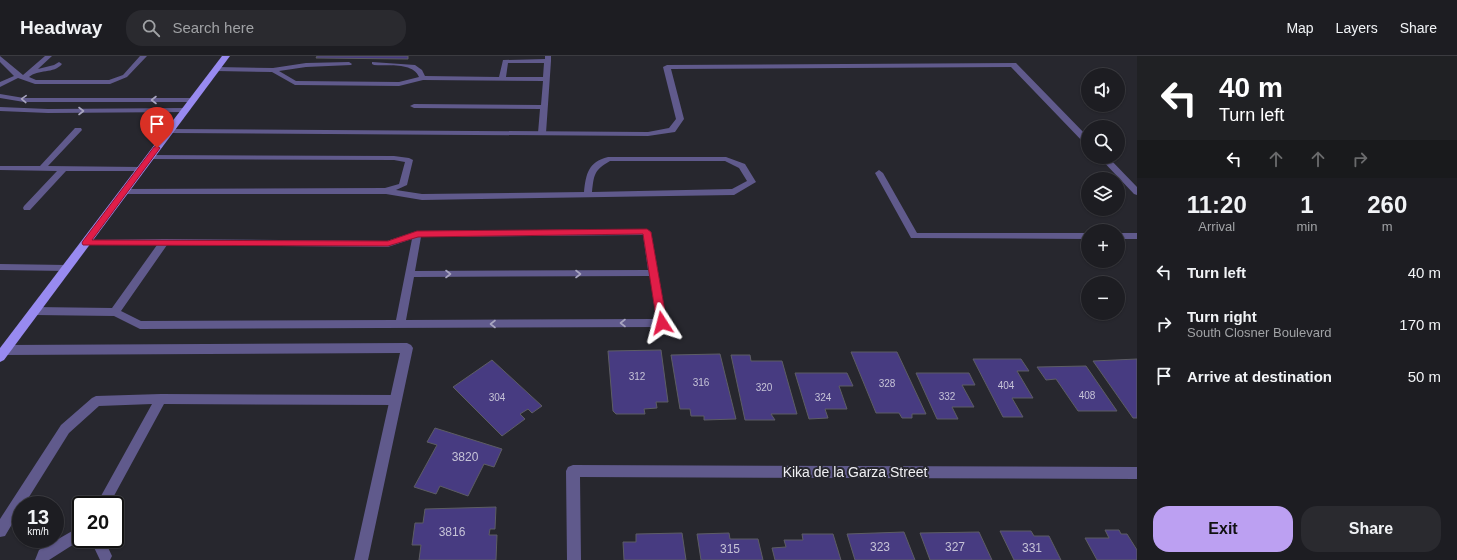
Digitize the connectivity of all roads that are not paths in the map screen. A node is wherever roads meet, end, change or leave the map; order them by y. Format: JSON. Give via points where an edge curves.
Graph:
{"nodes":[{"id":1,"x":49,"y":56,"type":"edge"},
{"id":2,"x":144,"y":56,"type":"edge"},
{"id":3,"x":226,"y":56,"type":"edge"},
{"id":4,"x":0,"y":58,"type":"edge"},
{"id":5,"x":548,"y":58,"type":"edge"},
{"id":6,"x":374,"y":63,"type":"dead end"},
{"id":7,"x":59,"y":64,"type":"dead end"},
{"id":8,"x":349,"y":64,"type":"dead end"},
{"id":9,"x":216,"y":69,"type":"junction"},
{"id":10,"x":273,"y":70,"type":"junction"},
{"id":11,"x":30,"y":73,"type":"junction"},
{"id":12,"x":21,"y":77,"type":"junction"},
{"id":13,"x":424,"y":78,"type":"junction"},
{"id":14,"x":502,"y":78,"type":"junction"},
{"id":15,"x":546,"y":79,"type":"junction"},
{"id":16,"x":0,"y":85,"type":"edge"},
{"id":17,"x":0,"y":96,"type":"edge"},
{"id":18,"x":193,"y":100,"type":"junction"},
{"id":19,"x":414,"y":106,"type":"dead end"},
{"id":20,"x":544,"y":107,"type":"junction"},
{"id":21,"x":0,"y":109,"type":"edge"},
{"id":22,"x":185,"y":110,"type":"junction"},
{"id":23,"x":78,"y":130,"type":"dead end"},
{"id":24,"x":170,"y":131,"type":"junction"},
{"id":25,"x":542,"y":134,"type":"junction"},
{"id":26,"x":1081,"y":135,"type":"edge"},
{"id":27,"x":150,"y":157,"type":"junction"},
{"id":28,"x":1110,"y":164,"type":"edge"},
{"id":29,"x":0,"y":168,"type":"edge"},
{"id":30,"x":41,"y":168,"type":"junction"},
{"id":31,"x":63,"y":169,"type":"junction"},
{"id":32,"x":141,"y":169,"type":"junction"},
{"id":33,"x":879,"y":173,"type":"dead end"},
{"id":34,"x":386,"y":191,"type":"junction"},
{"id":35,"x":124,"y":192,"type":"junction"},
{"id":36,"x":1137,"y":192,"type":"edge"},
{"id":37,"x":588,"y":195,"type":"junction"},
{"id":38,"x":28,"y":208,"type":"dead end"},
{"id":39,"x":417,"y":234,"type":"junction"},
{"id":40,"x":1081,"y":236,"type":"edge"},
{"id":41,"x":1125,"y":236,"type":"edge"},
{"id":42,"x":1137,"y":236,"type":"edge"},
{"id":43,"x":164,"y":242,"type":"junction"},
{"id":44,"x":86,"y":243,"type":"junction"},
{"id":45,"x":0,"y":267,"type":"edge"},
{"id":46,"x":67,"y":268,"type":"junction"},
{"id":47,"x":654,"y":273,"type":"junction"},
{"id":48,"x":409,"y":274,"type":"junction"},
{"id":49,"x":34,"y":311,"type":"junction"},
{"id":50,"x":115,"y":312,"type":"junction"},
{"id":51,"x":400,"y":324,"type":"junction"},
{"id":52,"x":3,"y":353,"type":"edge"},
{"id":53,"x":161,"y":399,"type":"junction"},
{"id":54,"x":396,"y":400,"type":"junction"},
{"id":55,"x":1137,"y":473,"type":"edge"},
{"id":56,"x":107,"y":496,"type":"edge"},
{"id":57,"x":0,"y":531,"type":"edge"},
{"id":58,"x":72,"y":538,"type":"edge"},
{"id":59,"x":102,"y":548,"type":"edge"},
{"id":60,"x":105,"y":556,"type":"dead end"},
{"id":61,"x":42,"y":560,"type":"edge"},
{"id":62,"x":361,"y":560,"type":"edge"},
{"id":63,"x":574,"y":560,"type":"edge"}],
"edges":[{"from":1,"to":11,"type":"lane"},
{"from":2,"to":12,"type":"lane","via":[[125,76],[110,82],[35,82]]},
{"from":3,"to":9,"type":"main road"},
{"from":4,"to":12,"type":"lane"},
{"from":5,"to":14,"type":"lane","via":[[505,61]]},
{"from":5,"to":15,"type":"lane"},
{"from":6,"to":13,"type":"lane","via":[[413,66]]},
{"from":7,"to":11,"type":"lane"},
{"from":8,"to":10,"type":"lane","via":[[306,65]]},
{"from":9,"to":10,"type":"lane"},
{"from":9,"to":18,"type":"main road"},
{"from":10,"to":13,"type":"lane","via":[[294,83],[399,84]]},
{"from":11,"to":12,"type":"lane"},
{"from":12,"to":16,"type":"lane"},
{"from":13,"to":14,"type":"lane"},
{"from":14,"to":15,"type":"lane"},
{"from":15,"to":20,"type":"lane"},
{"from":18,"to":17,"type":"lane","one_way":true,"via":[[24,100]]},
{"from":18,"to":22,"type":"main road"},
{"from":19,"to":20,"type":"lane"},
{"from":20,"to":25,"type":"lane"},
{"from":21,"to":22,"type":"lane","one_way":true},
{"from":22,"to":24,"type":"main road"},
{"from":23,"to":30,"type":"lane"},
{"from":24,"to":25,"type":"street"},
{"from":24,"to":27,"type":"main road"},
{"from":25,"to":26,"type":"street","via":[[648,134],[672,130],[680,119],[667,66],[1013,65]]},
{"from":27,"to":32,"type":"main road"},
{"from":27,"to":34,"type":"lane","via":[[410,160],[403,185]]},
{"from":28,"to":36,"type":"street"},
{"from":29,"to":30,"type":"lane"},
{"from":30,"to":31,"type":"lane"},
{"from":31,"to":32,"type":"lane"},
{"from":31,"to":38,"type":"lane"},
{"from":32,"to":35,"type":"main road"},
{"from":33,"to":40,"type":"street","via":[[914,236]]},
{"from":34,"to":35,"type":"lane"},
{"from":34,"to":37,"type":"lane","via":[[422,197]]},
{"from":35,"to":44,"type":"main road"},
{"from":37,"to":37,"type":"lane","via":[[734,192],[752,182],[742,166],[726,159],[608,159],[594,166],[590,175]]},
{"from":39,"to":43,"type":"lane","via":[[388,244]]},
{"from":39,"to":47,"type":"lane","via":[[647,232]]},
{"from":39,"to":48,"type":"lane"},
{"from":41,"to":42,"type":"street"},
{"from":43,"to":44,"type":"lane"},
{"from":43,"to":50,"type":"lane"},
{"from":44,"to":46,"type":"main road"},
{"from":45,"to":46,"type":"lane"},
{"from":46,"to":49,"type":"main road"},
{"from":48,"to":47,"type":"lane","one_way":true},
{"from":47,"to":51,"type":"lane","one_way":true,"via":[[662,323]]},
{"from":48,"to":51,"type":"lane"},
{"from":49,"to":50,"type":"lane"},
{"from":49,"to":52,"type":"main road"},
{"from":50,"to":51,"type":"lane","via":[[140,325]]},
{"from":52,"to":54,"type":"street","via":[[407,348]]},
{"from":53,"to":54,"type":"lane"},
{"from":53,"to":56,"type":"lane"},
{"from":53,"to":57,"type":"lane","via":[[96,401],[65,429]]},
{"from":54,"to":62,"type":"street"},
{"from":55,"to":63,"type":"street","name":"Kika de la Garza Street","via":[[573,471]]},
{"from":58,"to":61,"type":"lane","via":[[44,555]]},
{"from":59,"to":60,"type":"lane"}]}
